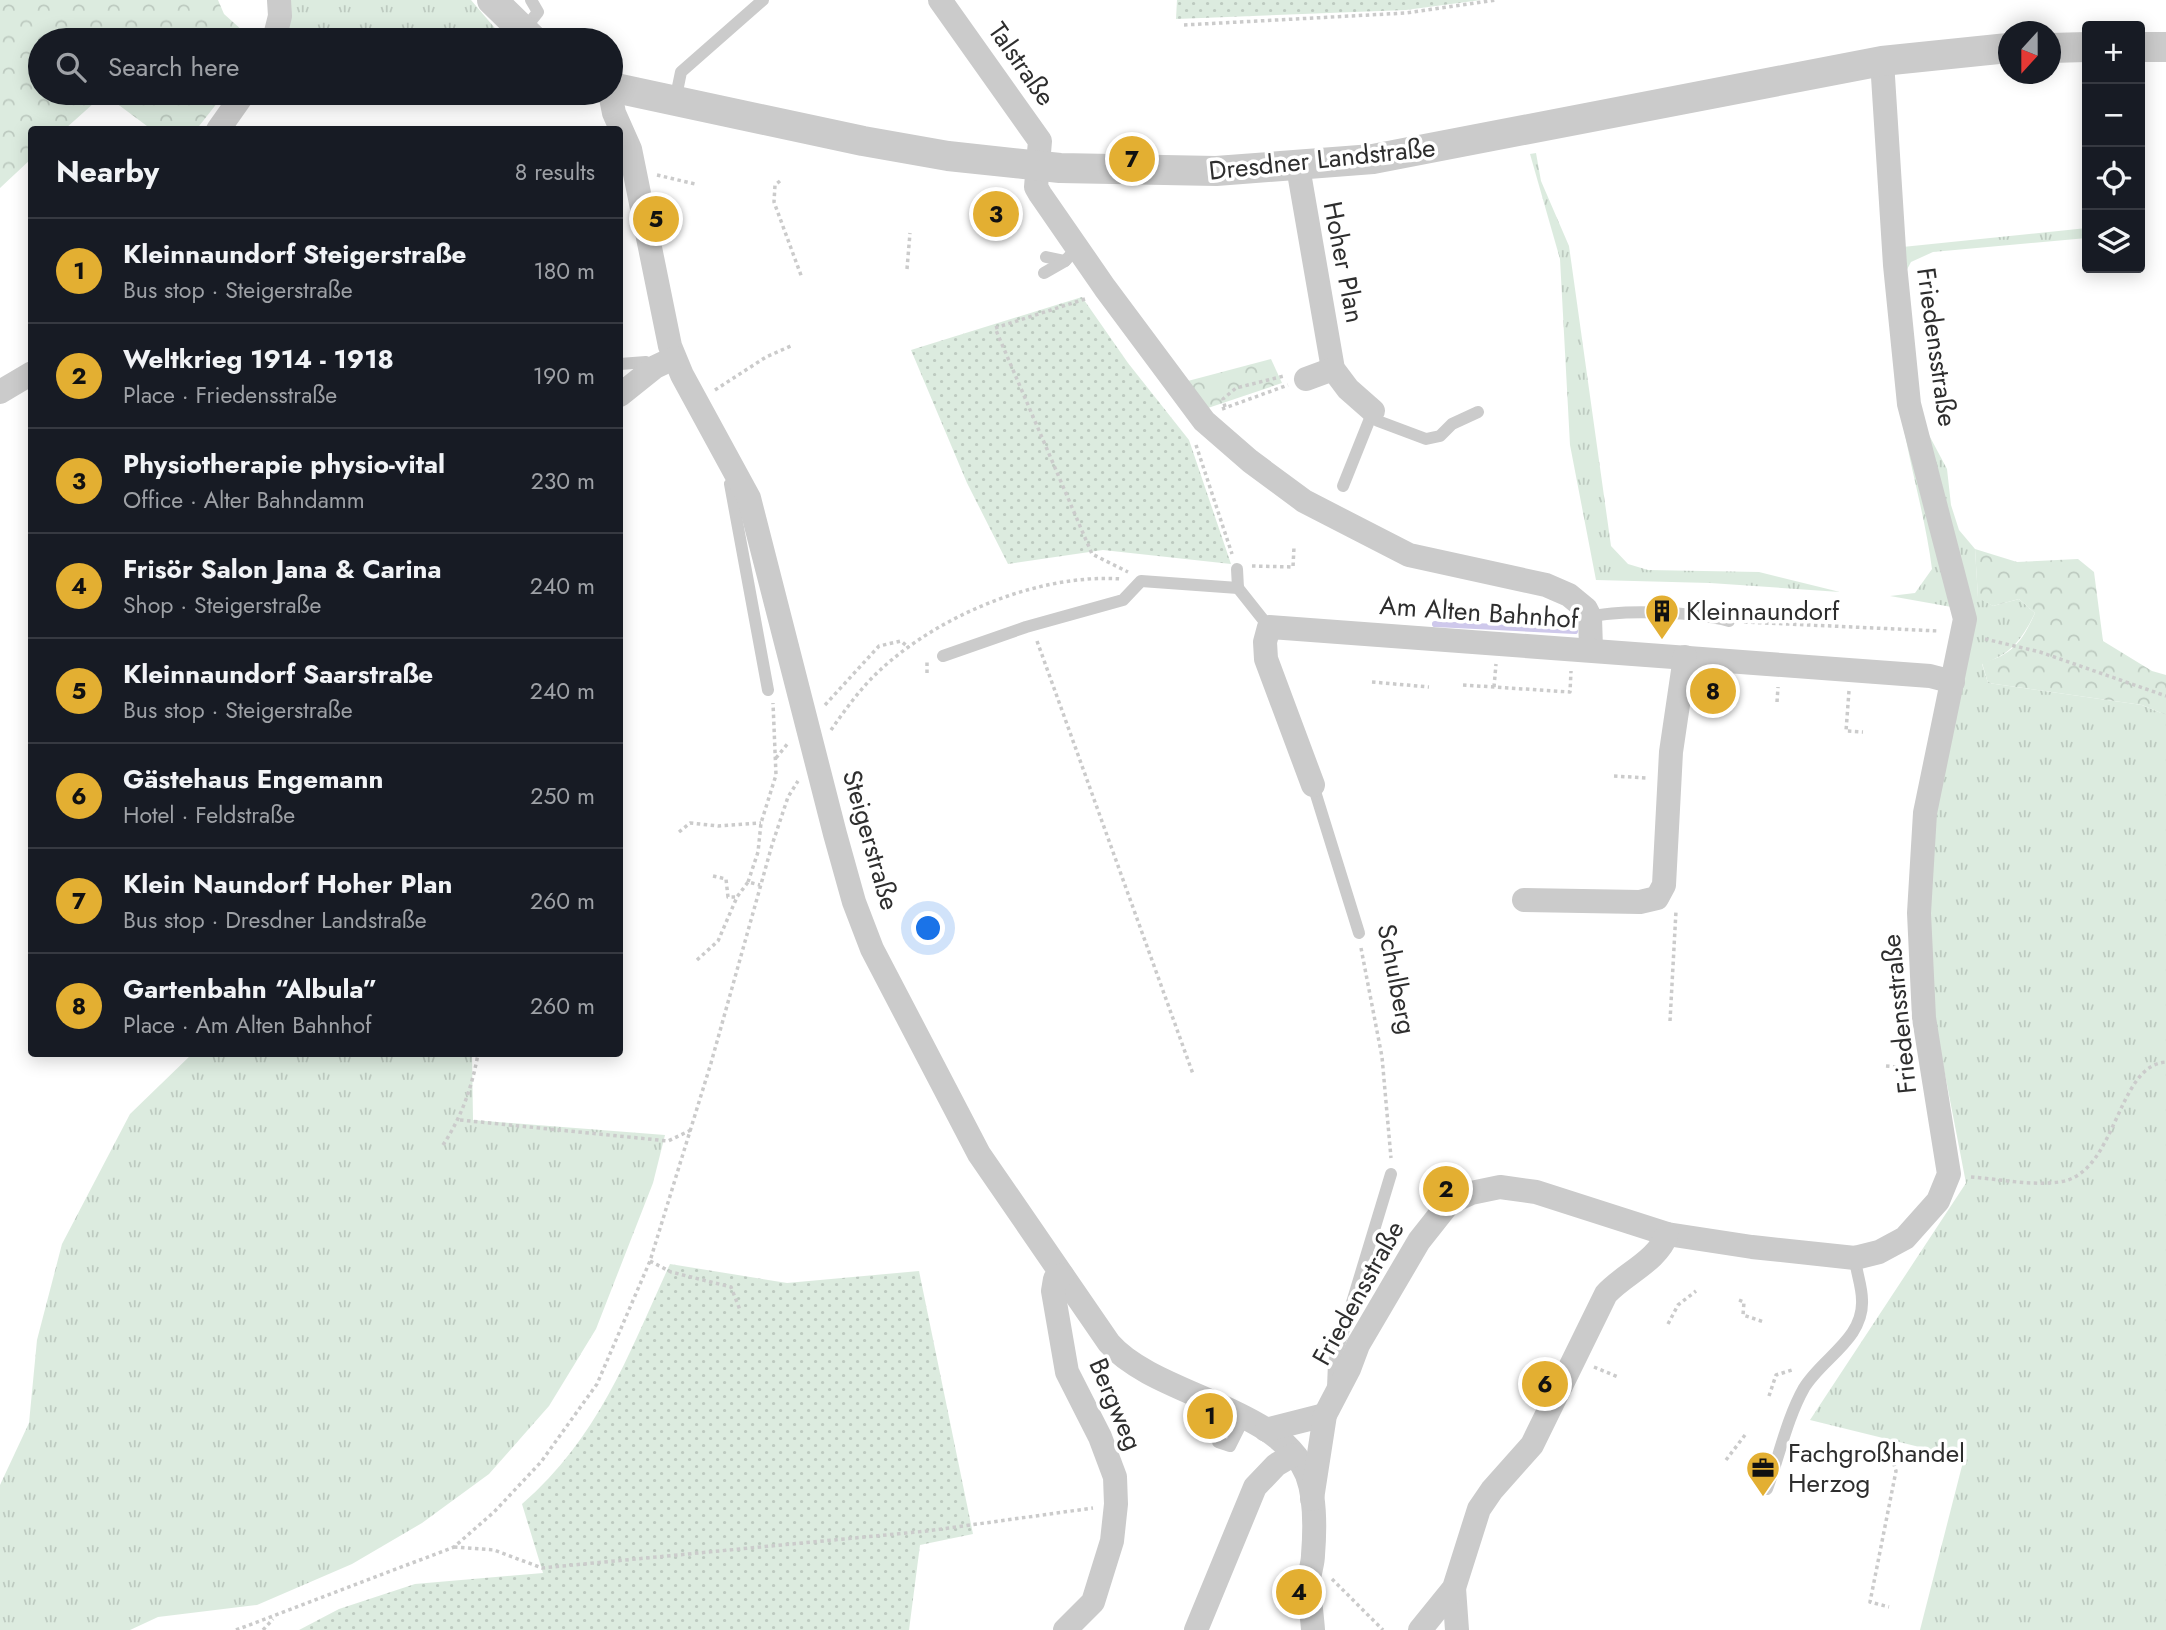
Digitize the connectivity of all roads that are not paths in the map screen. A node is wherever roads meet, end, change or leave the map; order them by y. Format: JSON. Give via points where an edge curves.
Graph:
{"nodes":[{"id":1,"x":279,"y":0,"type":"edge"},
{"id":2,"x":492,"y":0,"type":"edge"},
{"id":3,"x":531,"y":0,"type":"edge"},
{"id":4,"x":763,"y":0,"type":"edge"},
{"id":5,"x":940,"y":0,"type":"edge"},
{"id":6,"x":277,"y":28,"type":"edge"},
{"id":7,"x":519,"y":28,"type":"edge"},
{"id":8,"x":531,"y":28,"type":"edge"},
{"id":9,"x":2082,"y":47,"type":"edge"},
{"id":10,"x":2145,"y":47,"type":"edge"},
{"id":11,"x":2166,"y":47,"type":"edge"},
{"id":12,"x":2061,"y":48,"type":"edge"},
{"id":13,"x":1998,"y":49,"type":"edge"},
{"id":14,"x":1882,"y":61,"type":"junction"},
{"id":15,"x":623,"y":90,"type":"edge"},
{"id":16,"x":676,"y":102,"type":"junction"},
{"id":17,"x":236,"y":105,"type":"edge"},
{"id":18,"x":612,"y":105,"type":"edge"},
{"id":19,"x":221,"y":126,"type":"edge"},
{"id":20,"x":620,"y":126,"type":"edge"},
{"id":21,"x":623,"y":133,"type":"edge"},
{"id":22,"x":1298,"y":167,"type":"junction"},
{"id":23,"x":1037,"y":177,"type":"junction"},
{"id":24,"x":1071,"y":255,"type":"junction"},
{"id":25,"x":1046,"y":257,"type":"dead end"},
{"id":26,"x":1044,"y":273,"type":"dead end"},
{"id":27,"x":664,"y":363,"type":"junction"},
{"id":28,"x":623,"y":364,"type":"edge"},
{"id":29,"x":1334,"y":369,"type":"junction"},
{"id":30,"x":28,"y":375,"type":"edge"},
{"id":31,"x":1296,"y":382,"type":"road end"},
{"id":32,"x":0,"y":392,"type":"edge"},
{"id":33,"x":623,"y":393,"type":"edge"},
{"id":34,"x":1373,"y":411,"type":"junction"},
{"id":35,"x":1478,"y":412,"type":"dead end"},
{"id":36,"x":740,"y":477,"type":"junction"},
{"id":37,"x":1343,"y":486,"type":"dead end"},
{"id":38,"x":1239,"y":567,"type":"road end"},
{"id":39,"x":1238,"y":588,"type":"junction"},
{"id":40,"x":1590,"y":617,"type":"junction"},
{"id":41,"x":1729,"y":621,"type":"road end"},
{"id":42,"x":1269,"y":627,"type":"junction"},
{"id":43,"x":1582,"y":648,"type":"junction"},
{"id":44,"x":943,"y":656,"type":"dead end"},
{"id":45,"x":1685,"y":657,"type":"junction"},
{"id":46,"x":1953,"y":682,"type":"junction"},
{"id":47,"x":768,"y":690,"type":"road end"},
{"id":48,"x":1313,"y":785,"type":"joint"},
{"id":49,"x":1524,"y":900,"type":"dead end"},
{"id":50,"x":1359,"y":933,"type":"road end"},
{"id":51,"x":1391,"y":1174,"type":"road end"},
{"id":52,"x":1667,"y":1234,"type":"junction"},
{"id":53,"x":1855,"y":1258,"type":"junction"},
{"id":54,"x":1062,"y":1275,"type":"junction"},
{"id":55,"x":1329,"y":1407,"type":"junction"},
{"id":56,"x":1255,"y":1424,"type":"junction"},
{"id":57,"x":1218,"y":1442,"type":"dead end"},
{"id":58,"x":1293,"y":1455,"type":"junction"},
{"id":59,"x":1767,"y":1489,"type":"dead end"},
{"id":60,"x":1312,"y":1499,"type":"junction"},
{"id":61,"x":1454,"y":1588,"type":"junction"},
{"id":62,"x":1065,"y":1630,"type":"edge"},
{"id":63,"x":1196,"y":1630,"type":"edge"},
{"id":64,"x":1313,"y":1630,"type":"edge"},
{"id":65,"x":1420,"y":1630,"type":"edge"},
{"id":66,"x":1457,"y":1630,"type":"edge"}],
"edges":[{"from":1,"to":6,"type":"street"},
{"from":2,"to":7,"type":"street"},
{"from":3,"to":8,"type":"lane","via":[[538,12]]},
{"from":4,"to":16,"type":"lane","via":[[681,72]]},
{"from":5,"to":23,"type":"street","name":"Talstraße","via":[[1040,141]]},
{"from":9,"to":12,"type":"street"},
{"from":10,"to":11,"type":"street"},
{"from":13,"to":14,"type":"street","name":"Dresdner Landstraße"},
{"from":14,"to":22,"type":"street","name":"Dresdner Landstraße","via":[[1447,147]]},
{"from":14,"to":46,"type":"street","name":"Friedensstraße","via":[[1909,404],[1965,620]]},
{"from":15,"to":16,"type":"street","name":"Dresdner Landstraße"},
{"from":16,"to":23,"type":"street","name":"Dresdner Landstraße"},
{"from":17,"to":19,"type":"street"},
{"from":18,"to":20,"type":"street","name":"Steigerstraße"},
{"from":21,"to":27,"type":"street","name":"Steigerstraße","via":[[630,149],[663,325]]},
{"from":22,"to":23,"type":"street","name":"Dresdner Landstraße"},
{"from":22,"to":29,"type":"street","name":"Hoher Plan"},
{"from":23,"to":24,"type":"street"},
{"from":24,"to":25,"type":"lane"},
{"from":24,"to":26,"type":"lane"},
{"from":24,"to":40,"type":"street","via":[[1204,421],[1304,501],[1409,555],[1546,585],[1569,595]]},
{"from":27,"to":28,"type":"lane"},
{"from":27,"to":33,"type":"street"},
{"from":27,"to":36,"type":"street","name":"Steigerstraße"},
{"from":29,"to":31,"type":"street"},
{"from":29,"to":34,"type":"street","name":"Hoher Plan"},
{"from":30,"to":32,"type":"street"},
{"from":34,"to":35,"type":"lane","via":[[1378,421],[1426,439],[1440,436],[1452,424]]},
{"from":34,"to":37,"type":"lane"},
{"from":36,"to":47,"type":"lane","via":[[730,484]]},
{"from":36,"to":54,"type":"street","name":"Steigerstraße","via":[[773,584],[854,902],[872,949],[979,1154]]},
{"from":38,"to":39,"type":"lane"},
{"from":39,"to":42,"type":"lane"},
{"from":39,"to":44,"type":"lane","via":[[1141,581],[1122,600]]},
{"from":40,"to":41,"type":"lane","via":[[1656,614]]},
{"from":40,"to":43,"type":"street"},
{"from":42,"to":43,"type":"street","name":"Am Alten Bahnhof"},
{"from":42,"to":48,"type":"street","name":"Schulberg","via":[[1266,659]]},
{"from":43,"to":45,"type":"street","name":"Am Alten Bahnhof"},
{"from":45,"to":46,"type":"street","name":"Am Alten Bahnhof","via":[[1930,676]]},
{"from":45,"to":49,"type":"street","via":[[1668,779],[1664,885],[1657,898],[1640,902]]},
{"from":46,"to":53,"type":"street","name":"Friedensstraße","via":[[1925,813],[1919,912],[1924,1018],[1950,1174],[1938,1200],[1905,1238]]},
{"from":48,"to":50,"type":"lane","name":"Schulberg"},
{"from":51,"to":55,"type":"lane","via":[[1334,1362]]},
{"from":52,"to":53,"type":"street","name":"Friedensstraße"},
{"from":52,"to":55,"type":"street","name":"Friedensstraße","via":[[1536,1192],[1500,1187],[1449,1203],[1419,1241],[1358,1345]]},
{"from":52,"to":61,"type":"street","via":[[1654,1255],[1606,1294],[1532,1445],[1479,1509]]},
{"from":53,"to":59,"type":"lane","via":[[1861,1313],[1854,1332],[1804,1388]]},
{"from":54,"to":56,"type":"street","name":"Steigerstraße","via":[[1126,1360]]},
{"from":54,"to":62,"type":"street","name":"Bergweg","via":[[1055,1279],[1053,1291],[1067,1371],[1100,1437],[1111,1467],[1116,1504],[1112,1541],[1093,1602]]},
{"from":55,"to":56,"type":"street"},
{"from":55,"to":60,"type":"street","name":"Friedensstraße"},
{"from":56,"to":57,"type":"lane","via":[[1230,1446]]},
{"from":56,"to":58,"type":"street","name":"Steigerstraße"},
{"from":58,"to":60,"type":"street","name":"Steigerstraße","via":[[1306,1474]]},
{"from":58,"to":63,"type":"street","via":[[1255,1487]]},
{"from":60,"to":64,"type":"street","name":"Steigerstraße","via":[[1308,1579]]},
{"from":61,"to":65,"type":"street"},
{"from":61,"to":66,"type":"street"}]}
